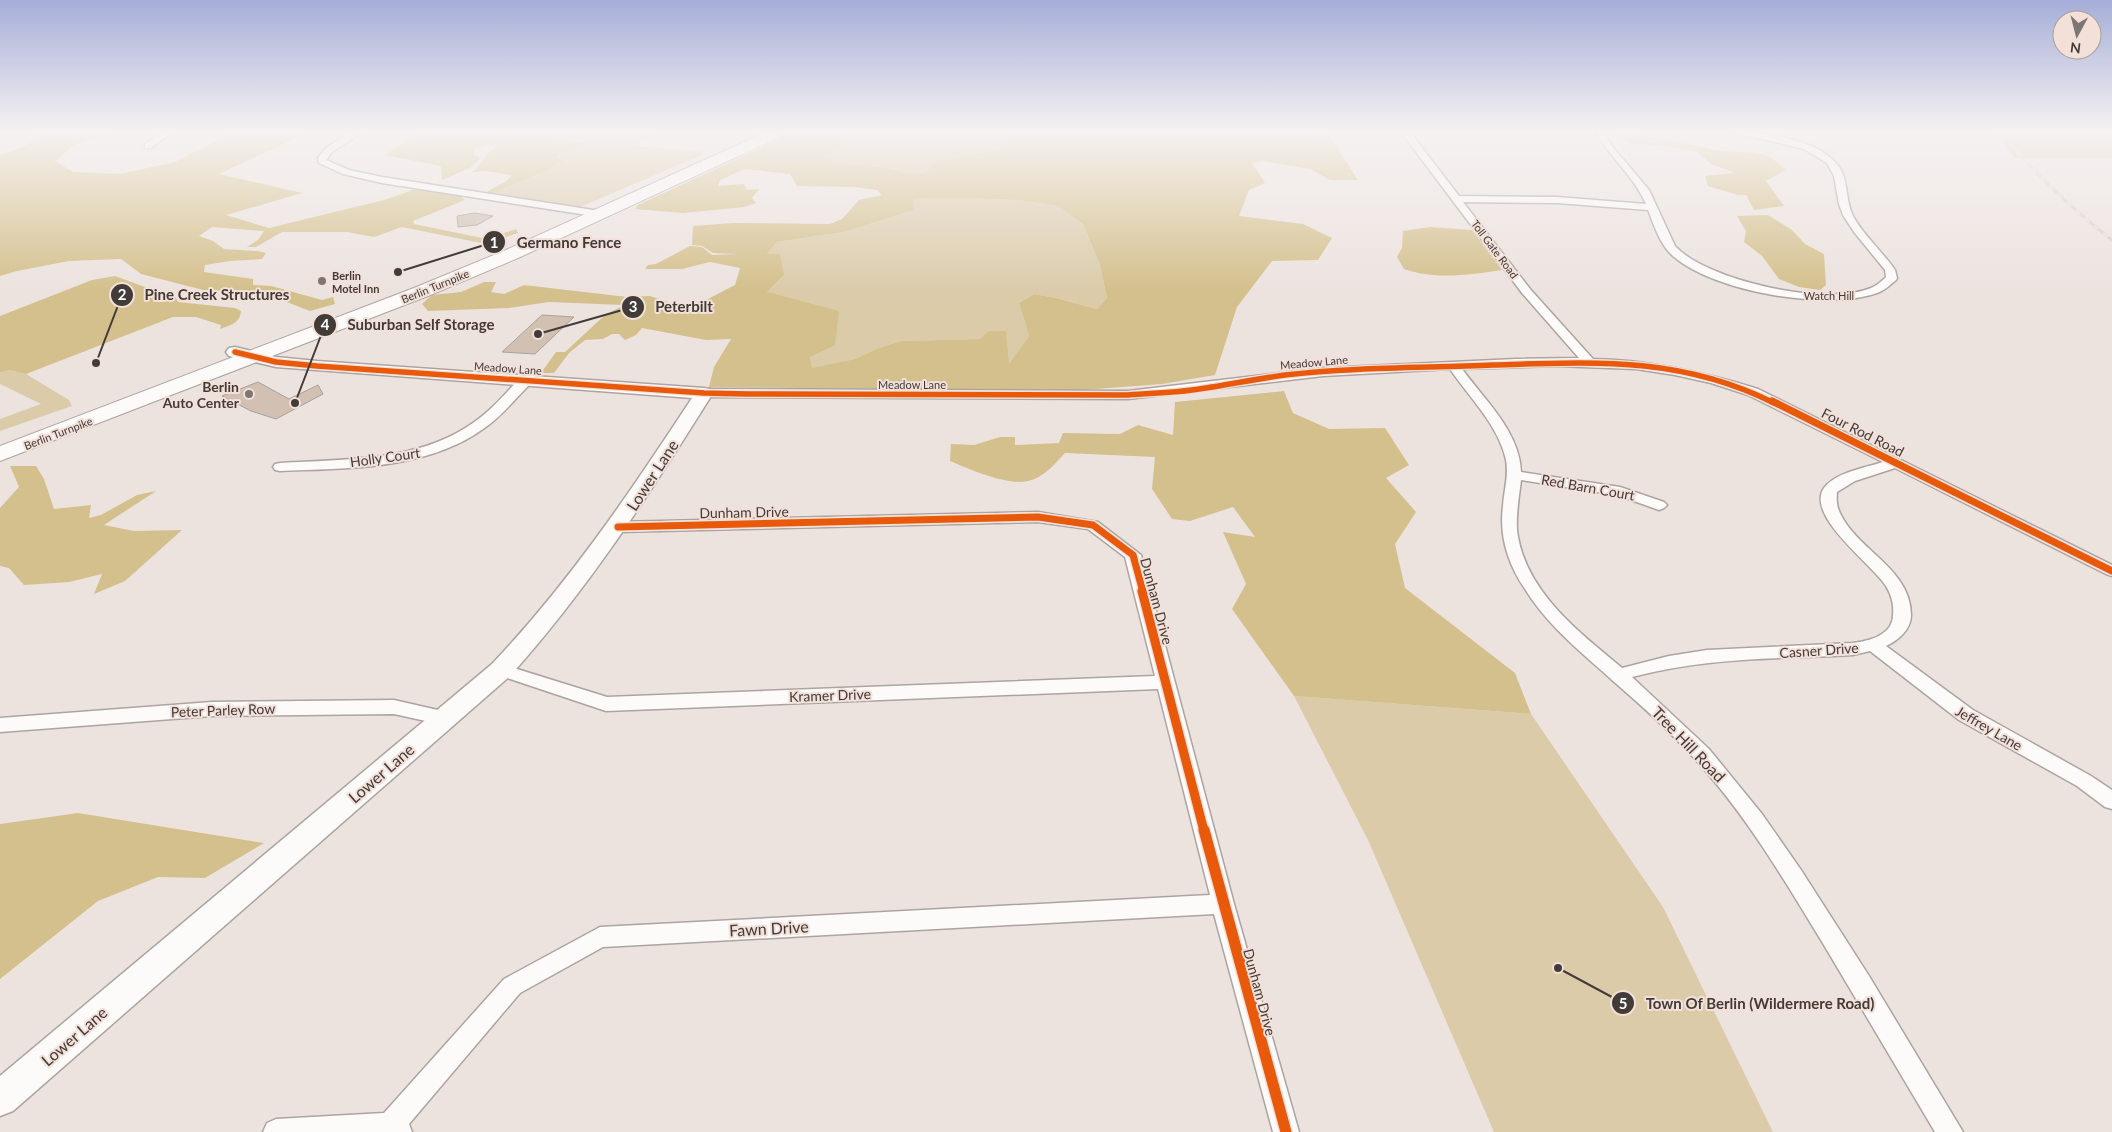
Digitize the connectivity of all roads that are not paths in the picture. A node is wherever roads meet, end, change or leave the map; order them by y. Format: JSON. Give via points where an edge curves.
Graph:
{"nodes":[{"id":1,"x":414,"y":185,"type":"edge"},
{"id":2,"x":649,"y":185,"type":"edge"},
{"id":3,"x":656,"y":185,"type":"edge"},
{"id":4,"x":1446,"y":185,"type":"edge"},
{"id":5,"x":1641,"y":185,"type":"edge"},
{"id":6,"x":1841,"y":185,"type":"edge"},
{"id":7,"x":1458,"y":201,"type":"junction"},
{"id":8,"x":1654,"y":210,"type":"junction"},
{"id":9,"x":592,"y":212,"type":"junction"},
{"id":10,"x":245,"y":355,"type":"junction"},
{"id":11,"x":1589,"y":362,"type":"junction"},
{"id":12,"x":1453,"y":365,"type":"junction"},
{"id":13,"x":525,"y":381,"type":"junction"},
{"id":14,"x":704,"y":393,"type":"junction"},
{"id":15,"x":0,"y":437,"type":"edge"},
{"id":16,"x":0,"y":454,"type":"edge"},
{"id":17,"x":1896,"y":463,"type":"junction"},
{"id":18,"x":280,"y":467,"type":"dead end"},
{"id":19,"x":1515,"y":475,"type":"junction"},
{"id":20,"x":1659,"y":505,"type":"dead end"},
{"id":21,"x":618,"y":527,"type":"junction"},
{"id":22,"x":2112,"y":571,"type":"edge"},
{"id":23,"x":1872,"y":645,"type":"junction"},
{"id":24,"x":501,"y":670,"type":"junction"},
{"id":25,"x":1619,"y":675,"type":"junction"},
{"id":26,"x":1165,"y":682,"type":"junction"},
{"id":27,"x":444,"y":718,"type":"junction"},
{"id":28,"x":0,"y":725,"type":"edge"},
{"id":29,"x":2112,"y":801,"type":"edge"},
{"id":30,"x":1223,"y":904,"type":"junction"},
{"id":31,"x":0,"y":1100,"type":"edge"},
{"id":32,"x":394,"y":1129,"type":"edge"},
{"id":33,"x":276,"y":1132,"type":"edge"},
{"id":34,"x":1286,"y":1132,"type":"edge"},
{"id":35,"x":1950,"y":1132,"type":"edge"}],
"edges":[{"from":1,"to":9,"type":"street"},
{"from":2,"to":9,"type":"highway","name":"Berlin Turnpike"},
{"from":3,"to":9,"type":"highway","name":"Berlin Turnpike"},
{"from":4,"to":7,"type":"street","name":"Toll Gate Road"},
{"from":5,"to":8,"type":"street","name":"Watch Hill"},
{"from":6,"to":8,"type":"street","name":"Watch Hill","via":[[1847,215],[1890,270],[1892,278],[1879,290],[1866,294],[1839,297],[1785,293],[1706,272],[1676,253]]},
{"from":7,"to":8,"type":"street","via":[[1589,204]]},
{"from":7,"to":11,"type":"street","name":"Toll Gate Road","via":[[1526,290]]},
{"from":9,"to":10,"type":"highway","name":"Berlin Turnpike","via":[[454,278]]},
{"from":10,"to":13,"type":"street","name":"Meadow Lane","via":[[317,366]]},
{"from":10,"to":15,"type":"highway","name":"Berlin Turnpike"},
{"from":10,"to":16,"type":"highway","name":"Berlin Turnpike"},
{"from":11,"to":12,"type":"street","name":"Meadow Lane"},
{"from":11,"to":17,"type":"street","name":"Four Rod Road","via":[[1653,366],[1732,384],[1775,401]]},
{"from":12,"to":14,"type":"street","name":"Meadow Lane","via":[[1286,375],[1191,390],[1128,395]]},
{"from":12,"to":19,"type":"street","name":"Tree Hill Road","via":[[1505,441],[1512,455]]},
{"from":13,"to":14,"type":"street","name":"Meadow Lane"},
{"from":13,"to":18,"type":"street","name":"Holly Court","via":[[477,427],[454,441],[418,454],[360,462]]},
{"from":14,"to":21,"type":"street","name":"Lower Lane"},
{"from":17,"to":22,"type":"street","name":"Four Rod Road"},
{"from":17,"to":23,"type":"street","name":"Casner Drive","via":[[1841,482],[1831,490],[1828,499],[1838,524],[1891,579],[1902,596],[1905,612],[1900,626],[1889,638]]},
{"from":19,"to":20,"type":"street","name":"Red Barn Court","via":[[1620,491]]},
{"from":19,"to":25,"type":"street","name":"Tree Hill Road","via":[[1509,510],[1510,538],[1525,577],[1560,624]]},
{"from":21,"to":24,"type":"street","name":"Lower Lane","via":[[533,637]]},
{"from":21,"to":26,"type":"street","name":"Dunham Drive","via":[[1038,517],[1093,525],[1133,555]]},
{"from":23,"to":25,"type":"street","name":"Casner Drive","via":[[1828,651],[1710,656]]},
{"from":23,"to":29,"type":"street","name":"Jeffrey Lane","via":[[1966,715],[2084,781]]},
{"from":24,"to":26,"type":"street","name":"Kramer Drive","via":[[606,704]]},
{"from":24,"to":27,"type":"street","name":"Lower Lane"},
{"from":25,"to":35,"type":"street","name":"Tree Hill Road","via":[[1726,782],[1774,844]]},
{"from":26,"to":30,"type":"street","name":"Dunham Drive"},
{"from":27,"to":28,"type":"street","name":"Peter Parley Row","via":[[394,707],[212,709]]},
{"from":27,"to":31,"type":"street","name":"Lower Lane"},
{"from":30,"to":32,"type":"street","name":"Fawn Drive","via":[[600,937],[512,986]]},
{"from":30,"to":34,"type":"street","name":"Dunham Drive"},
{"from":32,"to":33,"type":"street"}]}
